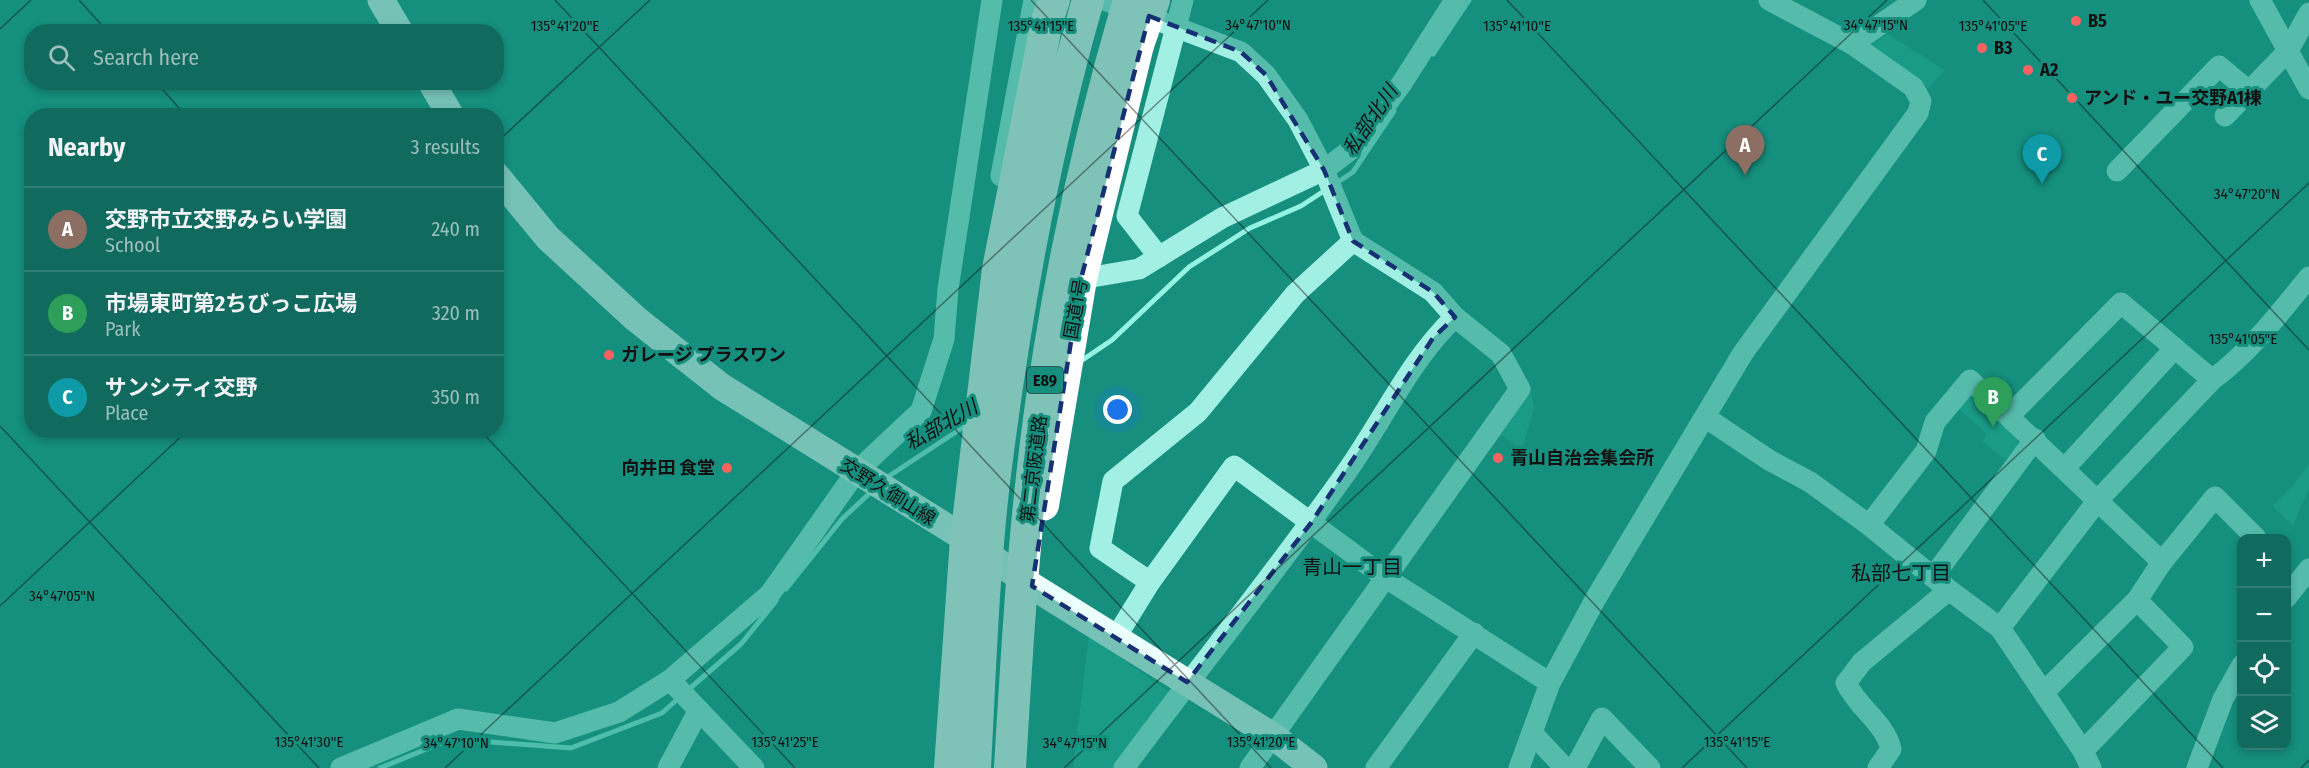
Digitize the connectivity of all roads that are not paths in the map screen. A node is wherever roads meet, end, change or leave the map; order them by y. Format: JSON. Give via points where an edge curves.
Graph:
{"nodes":[{"id":1,"x":381,"y":0,"type":"edge"},
{"id":2,"x":993,"y":0,"type":"edge"},
{"id":3,"x":1088,"y":0,"type":"edge"},
{"id":4,"x":1104,"y":0,"type":"edge"},
{"id":5,"x":1130,"y":0,"type":"edge"},
{"id":6,"x":1154,"y":0,"type":"edge"},
{"id":7,"x":1183,"y":0,"type":"edge"},
{"id":8,"x":1455,"y":0,"type":"edge"},
{"id":9,"x":1768,"y":0,"type":"edge"},
{"id":10,"x":1916,"y":0,"type":"edge"},
{"id":11,"x":2260,"y":0,"type":"edge"},
{"id":12,"x":1045,"y":7,"type":"edge"},
{"id":13,"x":2309,"y":13,"type":"edge"},
{"id":14,"x":395,"y":24,"type":"edge"},
{"id":15,"x":1176,"y":25,"type":"junction"},
{"id":16,"x":1852,"y":44,"type":"junction"},
{"id":17,"x":2288,"y":51,"type":"junction"},
{"id":18,"x":2309,"y":89,"type":"edge"},
{"id":19,"x":436,"y":90,"type":"edge"},
{"id":20,"x":2250,"y":92,"type":"junction"},
{"id":21,"x":446,"y":108,"type":"edge"},
{"id":22,"x":2225,"y":116,"type":"dead end"},
{"id":23,"x":1324,"y":170,"type":"junction"},
{"id":24,"x":2117,"y":171,"type":"dead end"},
{"id":25,"x":504,"y":185,"type":"edge"},
{"id":26,"x":1353,"y":241,"type":"junction"},
{"id":27,"x":1160,"y":256,"type":"junction"},
{"id":28,"x":2309,"y":277,"type":"edge"},
{"id":29,"x":1081,"y":279,"type":"junction"},
{"id":30,"x":1455,"y":317,"type":"junction"},
{"id":31,"x":2175,"y":348,"type":"junction"},
{"id":32,"x":2209,"y":377,"type":"dead end"},
{"id":33,"x":2010,"y":415,"type":"junction"},
{"id":34,"x":1705,"y":417,"type":"junction"},
{"id":35,"x":2035,"y":440,"type":"junction"},
{"id":36,"x":2065,"y":468,"type":"junction"},
{"id":37,"x":856,"y":472,"type":"junction"},
{"id":38,"x":2098,"y":500,"type":"junction"},
{"id":39,"x":1311,"y":523,"type":"junction"},
{"id":40,"x":1869,"y":525,"type":"junction"},
{"id":41,"x":2252,"y":534,"type":"edge"},
{"id":42,"x":966,"y":539,"type":"junction"},
{"id":43,"x":2163,"y":562,"type":"junction"},
{"id":44,"x":2309,"y":569,"type":"edge"},
{"id":45,"x":1386,"y":578,"type":"junction"},
{"id":46,"x":1150,"y":582,"type":"junction"},
{"id":47,"x":1941,"y":584,"type":"junction"},
{"id":48,"x":1032,"y":586,"type":"junction"},
{"id":49,"x":2289,"y":588,"type":"edge"},
{"id":50,"x":2136,"y":600,"type":"junction"},
{"id":51,"x":2000,"y":628,"type":"junction"},
{"id":52,"x":1474,"y":633,"type":"junction"},
{"id":53,"x":1116,"y":637,"type":"junction"},
{"id":54,"x":2237,"y":673,"type":"edge"},
{"id":55,"x":670,"y":680,"type":"junction"},
{"id":56,"x":1188,"y":682,"type":"junction"},
{"id":57,"x":1550,"y":683,"type":"junction"},
{"id":58,"x":2044,"y":692,"type":"junction"},
{"id":59,"x":699,"y":710,"type":"junction"},
{"id":60,"x":1532,"y":733,"type":"junction"},
{"id":61,"x":1272,"y":736,"type":"junction"},
{"id":62,"x":2087,"y":760,"type":"edge"},
{"id":63,"x":341,"y":768,"type":"edge"},
{"id":64,"x":668,"y":768,"type":"edge"},
{"id":65,"x":754,"y":768,"type":"edge"},
{"id":66,"x":950,"y":768,"type":"edge"},
{"id":67,"x":975,"y":768,"type":"edge"},
{"id":68,"x":1010,"y":768,"type":"edge"},
{"id":69,"x":1020,"y":768,"type":"edge"},
{"id":70,"x":1124,"y":768,"type":"edge"},
{"id":71,"x":1250,"y":768,"type":"edge"},
{"id":72,"x":1314,"y":768,"type":"edge"},
{"id":73,"x":1376,"y":768,"type":"edge"},
{"id":74,"x":1519,"y":768,"type":"edge"},
{"id":75,"x":1564,"y":768,"type":"edge"},
{"id":76,"x":1575,"y":768,"type":"edge"},
{"id":77,"x":1650,"y":768,"type":"edge"},
{"id":78,"x":1878,"y":768,"type":"edge"},
{"id":79,"x":2197,"y":768,"type":"edge"}],
"edges":[{"from":1,"to":14,"type":"main road"},
{"from":2,"to":37,"type":"street","via":[[944,339],[921,411]]},
{"from":3,"to":67,"type":"highway","name":"第二京阪道路","number":"E89","bridge":true,"via":[[1036,225],[1013,349],[994,484]]},
{"from":4,"to":15,"type":"street"},
{"from":5,"to":68,"type":"highway","name":"第二京阪道路","number":"E89","bridge":true,"via":[[1071,233],[1048,354],[1031,485]]},
{"from":6,"to":29,"type":"highway","name":"国道1号","bridge":true,"via":[[1138,45]]},
{"from":7,"to":15,"type":"street"},
{"from":8,"to":23,"type":"street","via":[[1357,145]]},
{"from":9,"to":16,"type":"street"},
{"from":10,"to":16,"type":"street"},
{"from":11,"to":17,"type":"street"},
{"from":12,"to":42,"type":"highway","via":[[998,269]]},
{"from":13,"to":17,"type":"street"},
{"from":15,"to":23,"type":"street","via":[[1241,52],[1266,75],[1298,120]]},
{"from":15,"to":27,"type":"street","via":[[1127,216]]},
{"from":16,"to":34,"type":"street","via":[[1913,87],[1921,101],[1918,113],[1743,353]]},
{"from":17,"to":18,"type":"street"},
{"from":17,"to":20,"type":"street"},
{"from":19,"to":21,"type":"main road"},
{"from":20,"to":22,"type":"street"},
{"from":20,"to":24,"type":"street","via":[[2219,66]]},
{"from":23,"to":26,"type":"street"},
{"from":23,"to":27,"type":"street","via":[[1222,218]]},
{"from":25,"to":37,"type":"main road","name":"交野久御山線","via":[[548,238],[636,319],[722,387]]},
{"from":26,"to":30,"type":"street","via":[[1433,292]]},
{"from":26,"to":46,"type":"street","via":[[1295,294],[1198,411],[1113,481],[1100,548]]},
{"from":27,"to":29,"type":"street","via":[[1139,269]]},
{"from":28,"to":38,"type":"street","via":[[2262,334],[2212,380]]},
{"from":29,"to":48,"type":"highway","name":"国道1号"},
{"from":30,"to":39,"type":"street","via":[[1432,338],[1360,454]]},
{"from":30,"to":45,"type":"street","via":[[1501,354],[1520,389]]},
{"from":31,"to":32,"type":"street"},
{"from":31,"to":33,"type":"street","via":[[2121,303]]},
{"from":31,"to":36,"type":"street"},
{"from":33,"to":35,"type":"street"},
{"from":33,"to":40,"type":"street","via":[[1970,380],[1935,422],[1926,451]]},
{"from":34,"to":40,"type":"street","via":[[1810,482]]},
{"from":34,"to":57,"type":"street","via":[[1596,598]]},
{"from":35,"to":36,"type":"street"},
{"from":35,"to":47,"type":"street"},
{"from":36,"to":38,"type":"street"},
{"from":37,"to":42,"type":"main road","name":"交野久御山線"},
{"from":37,"to":55,"type":"street","via":[[770,594]]},
{"from":38,"to":43,"type":"street"},
{"from":38,"to":51,"type":"street"},
{"from":39,"to":45,"type":"street"},
{"from":39,"to":46,"type":"street","via":[[1234,466]]},
{"from":39,"to":56,"type":"street"},
{"from":40,"to":47,"type":"street"},
{"from":41,"to":43,"type":"street","via":[[2215,497]]},
{"from":42,"to":48,"type":"main road","name":"交野久御山線"},
{"from":42,"to":66,"type":"highway"},
{"from":43,"to":50,"type":"street"},
{"from":44,"to":49,"type":"street"},
{"from":45,"to":52,"type":"street"},
{"from":45,"to":61,"type":"street"},
{"from":46,"to":53,"type":"street"},
{"from":47,"to":51,"type":"street"},
{"from":47,"to":78,"type":"street","via":[[1846,683],[1854,699],[1888,735],[1891,749]]},
{"from":48,"to":53,"type":"main road","name":"交野久御山線"},
{"from":48,"to":69,"type":"highway","name":"国道1号"},
{"from":50,"to":58,"type":"street"},
{"from":50,"to":62,"type":"street","via":[[2183,647]]},
{"from":51,"to":58,"type":"street"},
{"from":52,"to":57,"type":"street"},
{"from":52,"to":73,"type":"street"},
{"from":53,"to":56,"type":"main road","name":"交野久御山線"},
{"from":54,"to":79,"type":"street"},
{"from":55,"to":59,"type":"street"},
{"from":55,"to":63,"type":"street","via":[[619,712],[555,733],[458,719]]},
{"from":56,"to":61,"type":"main road","name":"交野久御山線"},
{"from":56,"to":70,"type":"street"},
{"from":57,"to":60,"type":"street"},
{"from":58,"to":62,"type":"street"},
{"from":59,"to":64,"type":"street"},
{"from":59,"to":65,"type":"street"},
{"from":60,"to":74,"type":"street"},
{"from":60,"to":75,"type":"street"},
{"from":61,"to":71,"type":"street"},
{"from":61,"to":72,"type":"main road","name":"交野久御山線"},
{"from":76,"to":77,"type":"street","via":[[1602,718]]}]}
